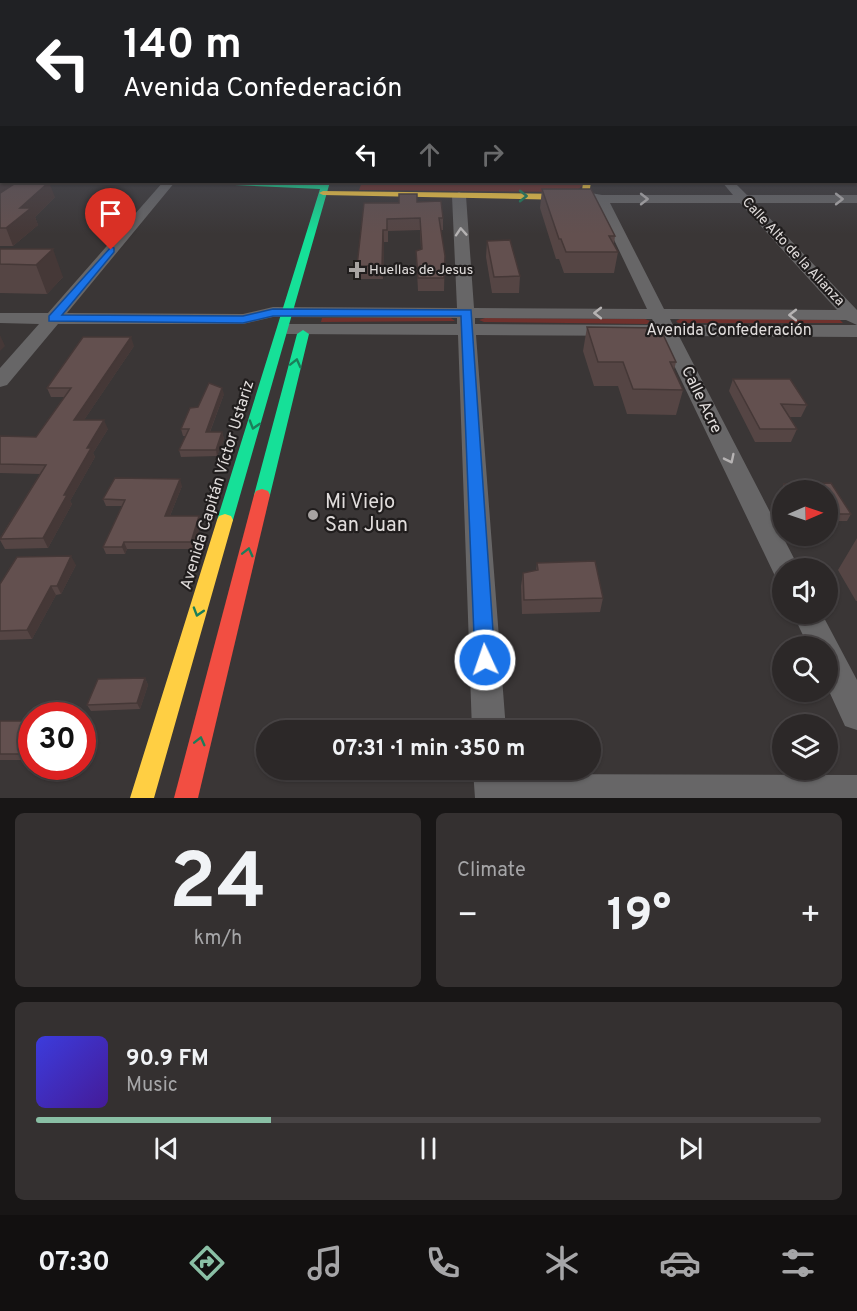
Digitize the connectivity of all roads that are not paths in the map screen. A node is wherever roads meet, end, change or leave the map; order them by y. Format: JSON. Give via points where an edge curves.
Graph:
{"nodes":[{"id":1,"x":168,"y":183,"type":"edge"},
{"id":2,"x":236,"y":183,"type":"edge"},
{"id":3,"x":729,"y":183,"type":"edge"},
{"id":4,"x":324,"y":187,"type":"edge"},
{"id":5,"x":592,"y":191,"type":"edge"},
{"id":6,"x":339,"y":194,"type":"edge"},
{"id":7,"x":459,"y":196,"type":"junction"},
{"id":8,"x":744,"y":199,"type":"junction"},
{"id":9,"x":857,"y":200,"type":"edge"},
{"id":10,"x":308,"y":313,"type":"junction"},
{"id":11,"x":0,"y":318,"type":"edge"},
{"id":12,"x":53,"y":318,"type":"junction"},
{"id":13,"x":467,"y":320,"type":"junction"},
{"id":14,"x":285,"y":321,"type":"junction"},
{"id":15,"x":855,"y":321,"type":"edge"},
{"id":16,"x":663,"y":322,"type":"junction"},
{"id":17,"x":0,"y":381,"type":"edge"},
{"id":18,"x":780,"y":558,"type":"edge"},
{"id":19,"x":838,"y":675,"type":"edge"},
{"id":20,"x":857,"y":714,"type":"edge"},
{"id":21,"x":488,"y":720,"type":"edge"},
{"id":22,"x":492,"y":787,"type":"edge"},
{"id":23,"x":857,"y":793,"type":"edge"},
{"id":24,"x":142,"y":798,"type":"edge"},
{"id":25,"x":186,"y":798,"type":"edge"}],
"edges":[{"from":1,"to":12,"type":"street"},
{"from":2,"to":4,"type":"main road"},
{"from":3,"to":8,"type":"street","name":"Calle Alto de la Alianza"},
{"from":4,"to":6,"type":"main road"},
{"from":4,"to":14,"type":"main road","name":"Avenida Capitán Víctor Ustariz"},
{"from":7,"to":5,"type":"main road","one_way":true,"via":[[570,196]]},
{"from":5,"to":8,"type":"street","one_way":true},
{"from":5,"to":16,"type":"street","name":"Calle Acre"},
{"from":6,"to":7,"type":"main road"},
{"from":13,"to":7,"type":"street","one_way":true},
{"from":8,"to":9,"type":"street","one_way":true},
{"from":8,"to":15,"type":"street","name":"Calle Alto de la Alianza"},
{"from":10,"to":13,"type":"street","name":"Avenida Confederación"},
{"from":10,"to":14,"type":"street","name":"Avenida Confederación"},
{"from":25,"to":10,"type":"main road","one_way":true},
{"from":11,"to":12,"type":"street","name":"Avenida Confederación"},
{"from":12,"to":14,"type":"street","name":"Avenida Confederación","via":[[243,319],[267,329]]},
{"from":12,"to":17,"type":"street"},
{"from":13,"to":16,"type":"street","name":"Avenida Confederación"},
{"from":13,"to":21,"type":"street"},
{"from":14,"to":24,"type":"main road","name":"Avenida Capitán Víctor Ustariz","one_way":true},
{"from":15,"to":16,"type":"street","name":"Avenida Confederación"},
{"from":16,"to":18,"type":"street","name":"Calle Acre","one_way":true},
{"from":19,"to":20,"type":"street"},
{"from":22,"to":23,"type":"street"}]}
